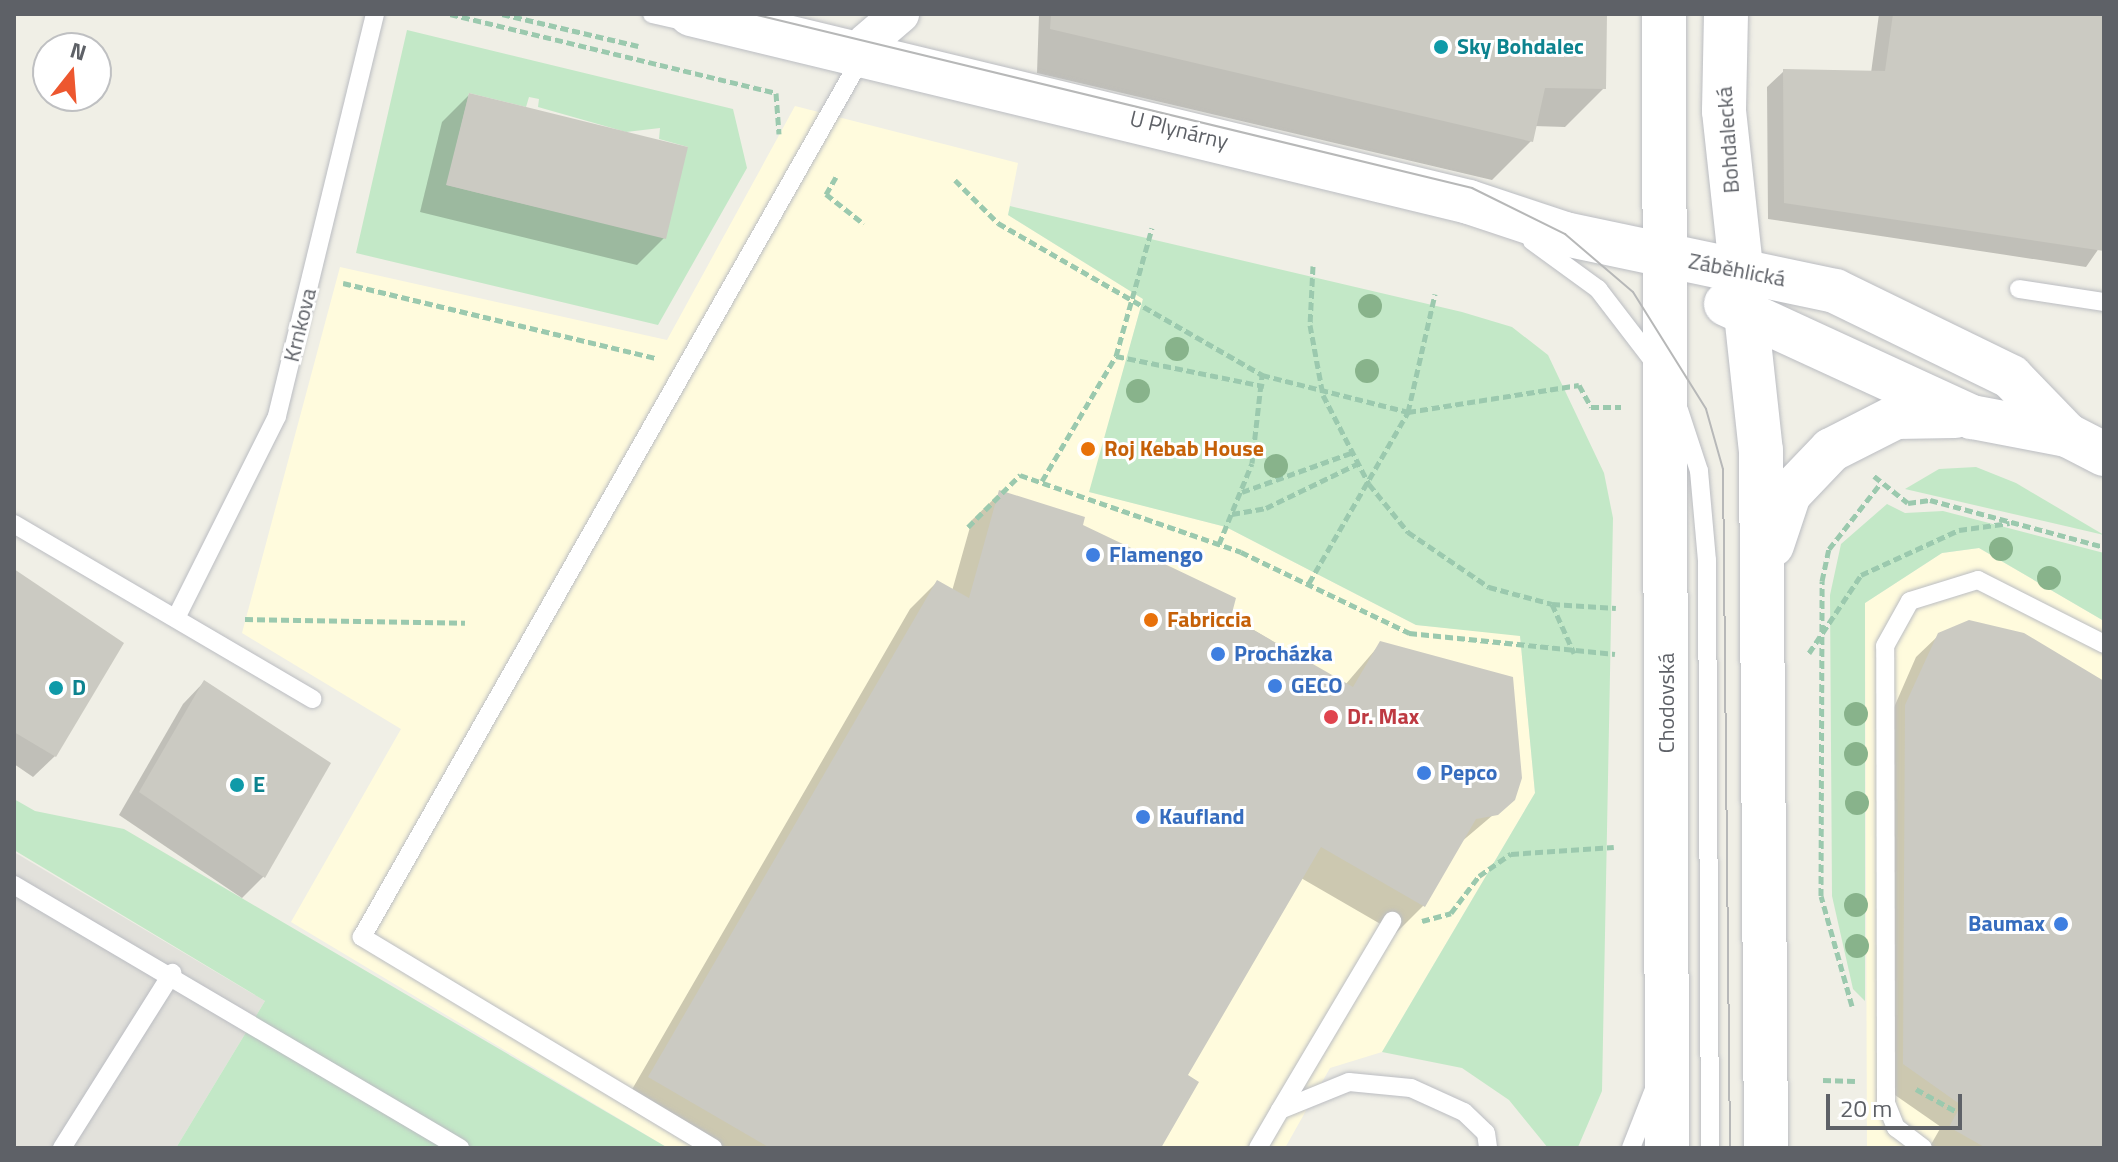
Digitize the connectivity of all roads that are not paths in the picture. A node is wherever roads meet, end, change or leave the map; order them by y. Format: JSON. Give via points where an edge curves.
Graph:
{"nodes":[{"id":1,"x":375,"y":14,"type":"edge"},
{"id":2,"x":652,"y":14,"type":"edge"},
{"id":3,"x":691,"y":14,"type":"edge"},
{"id":4,"x":900,"y":14,"type":"edge"},
{"id":5,"x":1664,"y":14,"type":"edge"},
{"id":6,"x":1726,"y":14,"type":"edge"},
{"id":7,"x":860,"y":43,"type":"edge"},
{"id":8,"x":1664,"y":257,"type":"junction"},
{"id":9,"x":1738,"y":266,"type":"junction"},
{"id":10,"x":2019,"y":289,"type":"dead end"},
{"id":11,"x":2104,"y":302,"type":"edge"},
{"id":12,"x":1747,"y":320,"type":"junction"},
{"id":13,"x":1666,"y":384,"type":"junction"},
{"id":14,"x":1972,"y":417,"type":"junction"},
{"id":15,"x":2086,"y":445,"type":"edge"},
{"id":16,"x":14,"y":524,"type":"edge"},
{"id":17,"x":1765,"y":570,"type":"junction"},
{"id":18,"x":176,"y":618,"type":"junction"},
{"id":19,"x":2104,"y":644,"type":"edge"},
{"id":20,"x":312,"y":699,"type":"dead end"},
{"id":21,"x":14,"y":885,"type":"edge"},
{"id":22,"x":1392,"y":921,"type":"dead end"},
{"id":23,"x":172,"y":973,"type":"junction"},
{"id":24,"x":1669,"y":1052,"type":"junction"},
{"id":25,"x":1280,"y":1110,"type":"junction"},
{"id":26,"x":62,"y":1148,"type":"edge"},
{"id":27,"x":460,"y":1148,"type":"edge"},
{"id":28,"x":713,"y":1148,"type":"edge"},
{"id":29,"x":1258,"y":1148,"type":"edge"},
{"id":30,"x":1488,"y":1148,"type":"edge"},
{"id":31,"x":1631,"y":1148,"type":"edge"},
{"id":32,"x":1667,"y":1148,"type":"edge"},
{"id":33,"x":1710,"y":1148,"type":"edge"},
{"id":34,"x":1766,"y":1148,"type":"edge"},
{"id":35,"x":1923,"y":1148,"type":"edge"}],
"edges":[{"from":1,"to":18,"type":"lane","name":"Krnkova","via":[[277,416]]},
{"from":2,"to":7,"type":"lane"},
{"from":3,"to":7,"type":"main road","name":"U Plynárny"},
{"from":4,"to":7,"type":"street"},
{"from":5,"to":8,"type":"main road"},
{"from":6,"to":9,"type":"main road","name":"Bohdalecká","via":[[1724,111]]},
{"from":7,"to":8,"type":"main road","name":"U Plynárny"},
{"from":7,"to":13,"type":"lane","via":[[1467,211],[1541,246],[1598,289]]},
{"from":7,"to":28,"type":"lane","via":[[362,937]]},
{"from":8,"to":9,"type":"main road","name":"Záběhlická"},
{"from":8,"to":12,"type":"main road","name":"Záběhlická"},
{"from":8,"to":13,"type":"main road","name":"Chodovská"},
{"from":9,"to":12,"type":"main road"},
{"from":9,"to":15,"type":"main road","name":"Záběhlická","via":[[1835,291],[2011,377]]},
{"from":10,"to":11,"type":"lane"},
{"from":12,"to":14,"type":"main road","name":"Záběhlická"},
{"from":12,"to":17,"type":"main road"},
{"from":13,"to":24,"type":"main road","name":"Chodovská"},
{"from":13,"to":33,"type":"lane","via":[[1699,471],[1707,560]]},
{"from":14,"to":15,"type":"main road","name":"Záběhlická"},
{"from":14,"to":17,"type":"main road","via":[[1896,417],[1831,450],[1789,494]]},
{"from":16,"to":18,"type":"lane"},
{"from":17,"to":34,"type":"main road"},
{"from":18,"to":20,"type":"lane"},
{"from":19,"to":35,"type":"lane","via":[[1978,580],[1910,601],[1885,646],[1886,1103],[1896,1128]]},
{"from":21,"to":23,"type":"lane"},
{"from":22,"to":25,"type":"lane"},
{"from":23,"to":26,"type":"lane"},
{"from":23,"to":27,"type":"lane"},
{"from":24,"to":31,"type":"lane"},
{"from":24,"to":32,"type":"main road","name":"Chodovská"},
{"from":25,"to":29,"type":"lane"},
{"from":25,"to":30,"type":"lane","via":[[1349,1082],[1411,1088],[1464,1112],[1486,1133]]}]}
